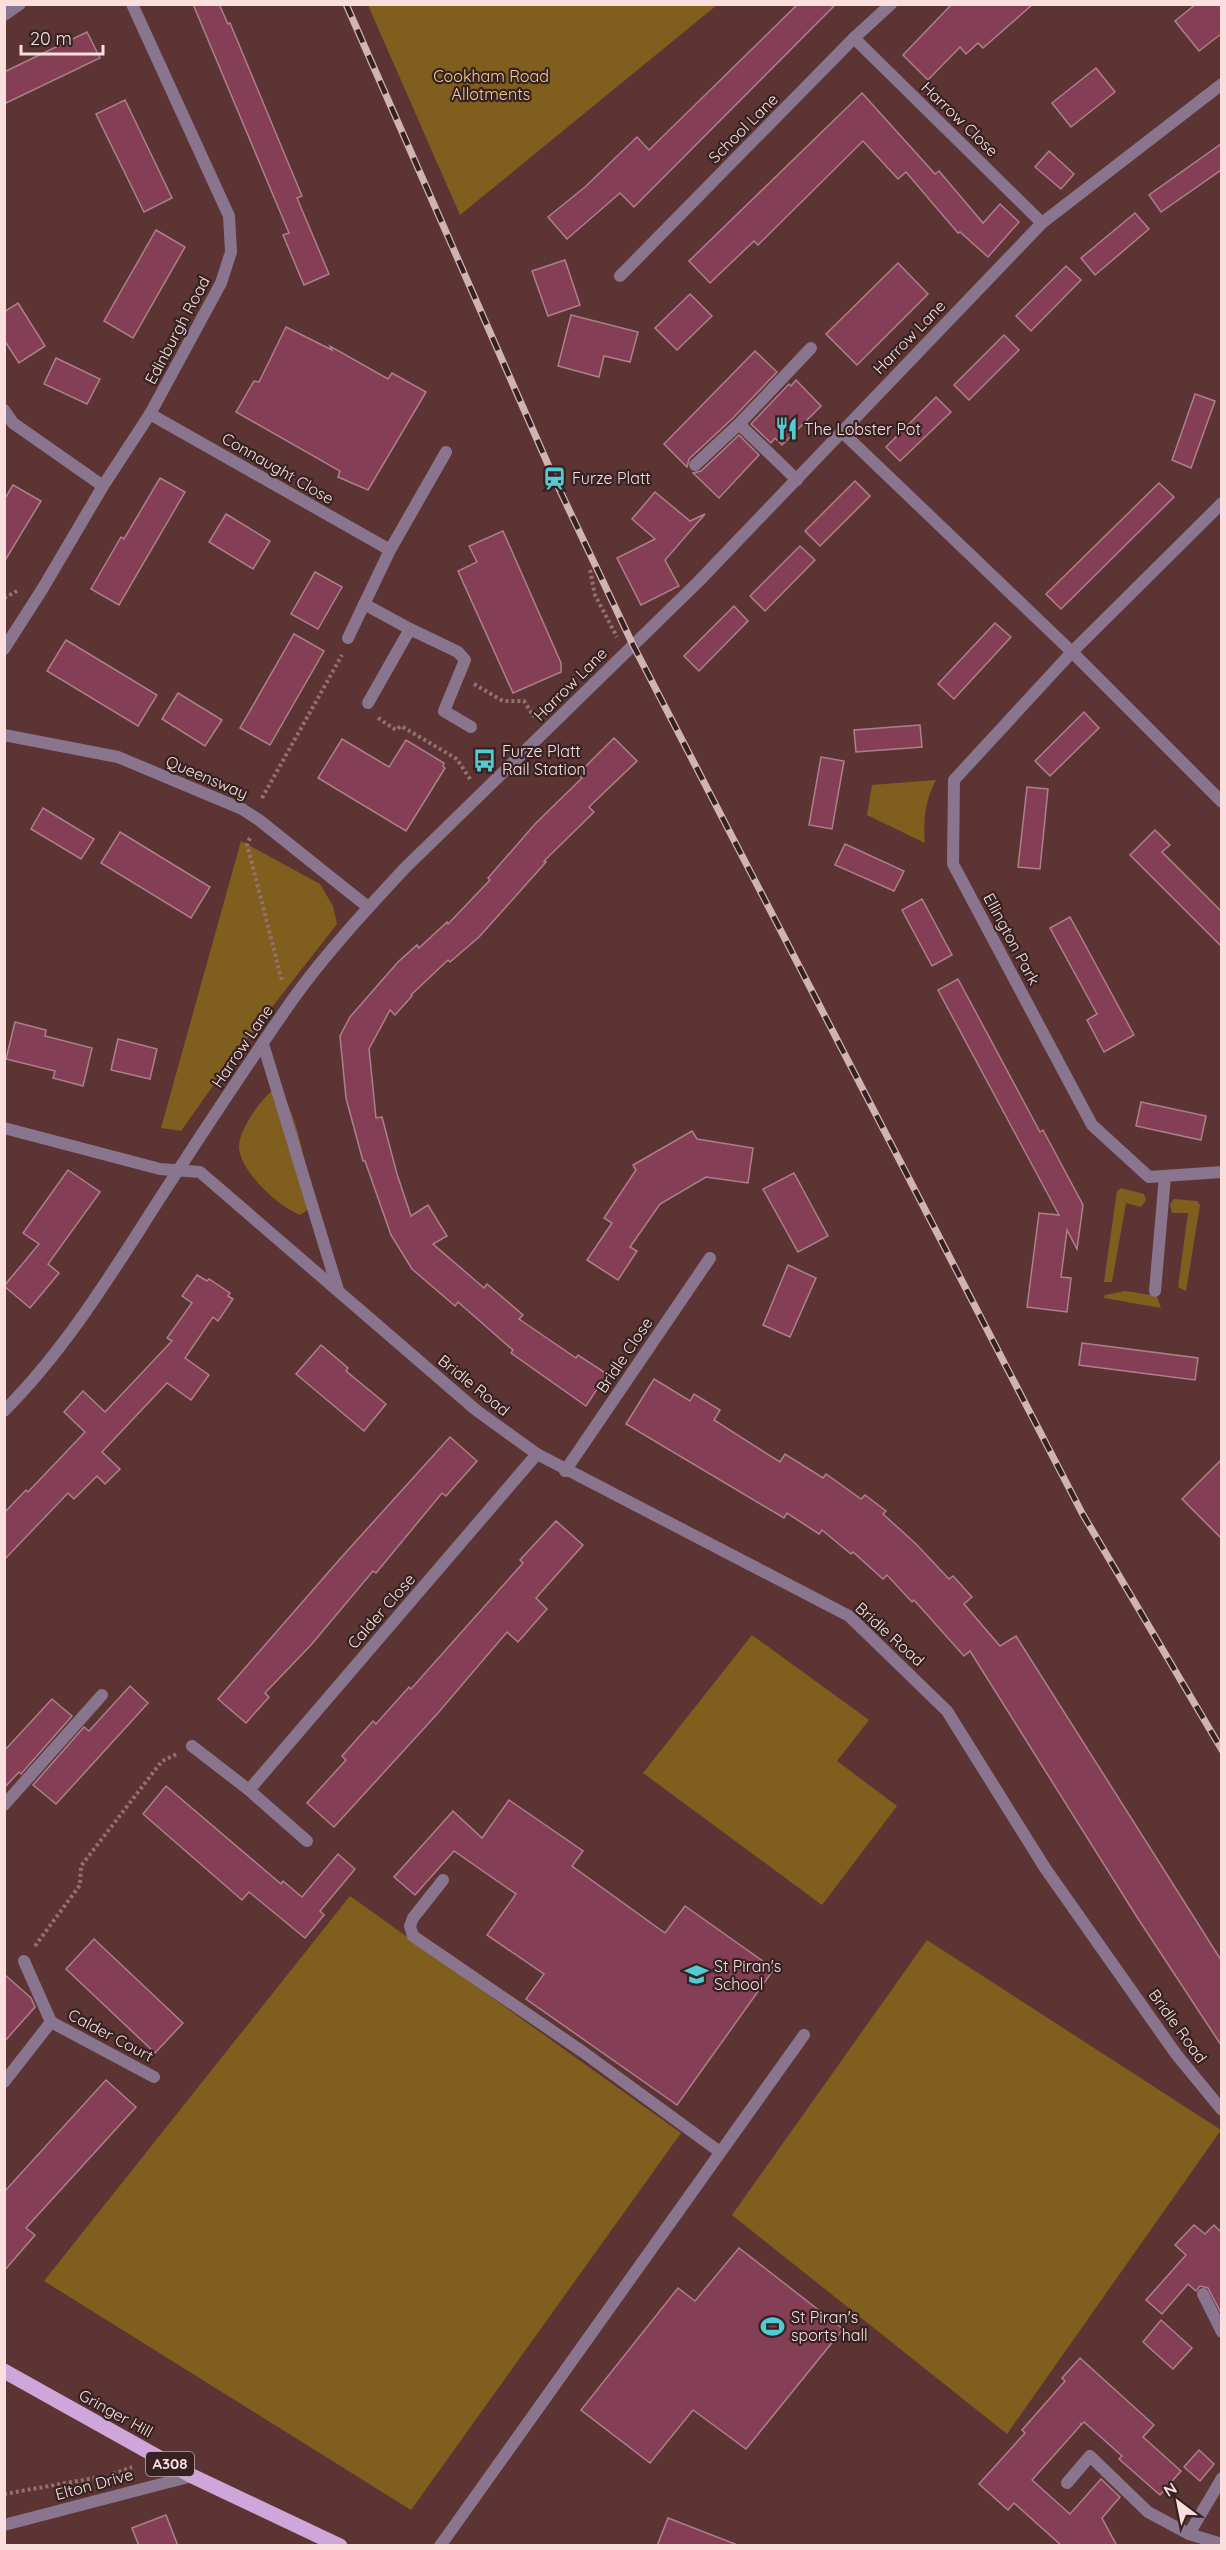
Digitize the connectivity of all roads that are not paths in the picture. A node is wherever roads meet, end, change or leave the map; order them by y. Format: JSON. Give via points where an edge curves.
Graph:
{"nodes":[{"id":1,"x":20,"y":4,"type":"edge"},
{"id":2,"x":132,"y":4,"type":"edge"},
{"id":3,"x":891,"y":4,"type":"edge"},
{"id":4,"x":4,"y":15,"type":"edge"},
{"id":5,"x":854,"y":38,"type":"junction"},
{"id":6,"x":1221,"y":84,"type":"edge"},
{"id":7,"x":1042,"y":223,"type":"junction"},
{"id":8,"x":620,"y":276,"type":"dead end"},
{"id":9,"x":811,"y":348,"type":"dead end"},
{"id":10,"x":4,"y":410,"type":"edge"},
{"id":11,"x":150,"y":414,"type":"junction"},
{"id":12,"x":738,"y":424,"type":"junction"},
{"id":13,"x":841,"y":431,"type":"junction"},
{"id":14,"x":446,"y":452,"type":"dead end"},
{"id":15,"x":695,"y":465,"type":"dead end"},
{"id":16,"x":797,"y":480,"type":"junction"},
{"id":17,"x":103,"y":486,"type":"junction"},
{"id":18,"x":1221,"y":503,"type":"edge"},
{"id":19,"x":390,"y":550,"type":"junction"},
{"id":20,"x":364,"y":604,"type":"junction"},
{"id":21,"x":410,"y":629,"type":"junction"},
{"id":22,"x":348,"y":638,"type":"road end"},
{"id":23,"x":4,"y":649,"type":"edge"},
{"id":24,"x":1072,"y":652,"type":"junction"},
{"id":25,"x":368,"y":703,"type":"road end"},
{"id":26,"x":471,"y":727,"type":"dead end"},
{"id":27,"x":4,"y":735,"type":"edge"},
{"id":28,"x":1221,"y":802,"type":"edge"},
{"id":29,"x":368,"y":907,"type":"junction"},
{"id":30,"x":263,"y":1044,"type":"junction"},
{"id":31,"x":4,"y":1128,"type":"edge"},
{"id":32,"x":178,"y":1169,"type":"junction"},
{"id":33,"x":1221,"y":1172,"type":"edge"},
{"id":34,"x":1165,"y":1176,"type":"junction"},
{"id":35,"x":710,"y":1258,"type":"dead end"},
{"id":36,"x":338,"y":1290,"type":"junction"},
{"id":37,"x":1155,"y":1291,"type":"dead end"},
{"id":38,"x":4,"y":1411,"type":"edge"},
{"id":39,"x":537,"y":1454,"type":"junction"},
{"id":40,"x":565,"y":1470,"type":"junction"},
{"id":41,"x":102,"y":1695,"type":"dead end"},
{"id":42,"x":192,"y":1746,"type":"road end"},
{"id":43,"x":249,"y":1790,"type":"junction"},
{"id":44,"x":4,"y":1805,"type":"edge"},
{"id":45,"x":307,"y":1841,"type":"dead end"},
{"id":46,"x":443,"y":1880,"type":"dead end"},
{"id":47,"x":24,"y":1961,"type":"road end"},
{"id":48,"x":51,"y":2022,"type":"junction"},
{"id":49,"x":804,"y":2035,"type":"dead end"},
{"id":50,"x":154,"y":2077,"type":"dead end"},
{"id":51,"x":4,"y":2082,"type":"edge"},
{"id":52,"x":1221,"y":2110,"type":"edge"},
{"id":53,"x":720,"y":2152,"type":"junction"},
{"id":54,"x":1203,"y":2294,"type":"dead end"},
{"id":55,"x":1221,"y":2332,"type":"edge"},
{"id":56,"x":4,"y":2371,"type":"edge"},
{"id":57,"x":192,"y":2476,"type":"junction"},
{"id":58,"x":1221,"y":2478,"type":"edge"},
{"id":59,"x":1067,"y":2483,"type":"dead end"},
{"id":60,"x":4,"y":2524,"type":"edge"},
{"id":61,"x":1189,"y":2534,"type":"junction"},
{"id":62,"x":1221,"y":2544,"type":"edge"},
{"id":63,"x":340,"y":2546,"type":"edge"},
{"id":64,"x":440,"y":2546,"type":"edge"}],
"edges":[{"from":1,"to":4,"type":"street"},
{"from":2,"to":11,"type":"street","name":"Edinburgh Road","via":[[229,216],[231,252],[221,283]]},
{"from":3,"to":5,"type":"street","name":"School Lane"},
{"from":5,"to":7,"type":"street","name":"Harrow Close"},
{"from":5,"to":8,"type":"street","name":"School Lane"},
{"from":6,"to":7,"type":"street","name":"Harrow Lane"},
{"from":7,"to":13,"type":"street","name":"Harrow Lane"},
{"from":9,"to":12,"type":"street"},
{"from":10,"to":17,"type":"street","via":[[13,423]]},
{"from":11,"to":17,"type":"street","name":"Edinburgh Road"},
{"from":11,"to":19,"type":"street","name":"Connaught Close"},
{"from":12,"to":15,"type":"street"},
{"from":12,"to":16,"type":"street"},
{"from":13,"to":16,"type":"street","name":"Harrow Lane"},
{"from":13,"to":24,"type":"street"},
{"from":14,"to":19,"type":"street"},
{"from":16,"to":29,"type":"street","name":"Harrow Lane"},
{"from":17,"to":23,"type":"street","name":"Edinburgh Road"},
{"from":18,"to":24,"type":"street","name":"Ellington Park"},
{"from":19,"to":20,"type":"street"},
{"from":20,"to":21,"type":"street"},
{"from":20,"to":22,"type":"street"},
{"from":21,"to":25,"type":"street"},
{"from":21,"to":26,"type":"street","via":[[458,652],[465,660],[444,711]]},
{"from":24,"to":28,"type":"street"},
{"from":24,"to":34,"type":"street","name":"Ellington Park","via":[[954,780],[953,864],[1092,1125],[1149,1177]]},
{"from":27,"to":29,"type":"street","name":"Queensway","via":[[118,757],[242,808]]},
{"from":29,"to":30,"type":"street","name":"Harrow Lane","via":[[294,998]]},
{"from":30,"to":32,"type":"street","name":"Harrow Lane"},
{"from":30,"to":36,"type":"street"},
{"from":31,"to":32,"type":"street","name":"Bridle Road","via":[[160,1169]]},
{"from":32,"to":36,"type":"street","name":"Bridle Road","via":[[200,1172]]},
{"from":32,"to":38,"type":"street","name":"Harrow Lane","via":[[108,1280],[29,1386]]},
{"from":33,"to":34,"type":"street","name":"Ellington Park"},
{"from":34,"to":37,"type":"street"},
{"from":35,"to":40,"type":"street","name":"Bridle Close"},
{"from":36,"to":39,"type":"street","name":"Bridle Road","via":[[476,1410]]},
{"from":39,"to":40,"type":"street","name":"Bridle Road"},
{"from":39,"to":43,"type":"street","name":"Calder Close"},
{"from":40,"to":52,"type":"street","name":"Bridle Road","via":[[849,1616],[939,1703],[1045,1868],[1176,2054]]},
{"from":41,"to":44,"type":"street"},
{"from":42,"to":43,"type":"street"},
{"from":43,"to":45,"type":"street"},
{"from":46,"to":53,"type":"street","via":[[413,1918],[413,1936]]},
{"from":47,"to":48,"type":"street","name":"Calder Court"},
{"from":48,"to":50,"type":"street","name":"Calder Court"},
{"from":48,"to":51,"type":"street","name":"Calder Court"},
{"from":49,"to":53,"type":"street"},
{"from":53,"to":64,"type":"street"},
{"from":54,"to":55,"type":"street"},
{"from":56,"to":57,"type":"main road","name":"Gringer Hill","number":"A308"},
{"from":57,"to":60,"type":"street","name":"Elton Drive"},
{"from":57,"to":63,"type":"main road","name":"Gringer Hill","number":"A308"},
{"from":58,"to":61,"type":"street"},
{"from":59,"to":61,"type":"street","via":[[1090,2456],[1148,2512]]},
{"from":61,"to":62,"type":"street"}]}
